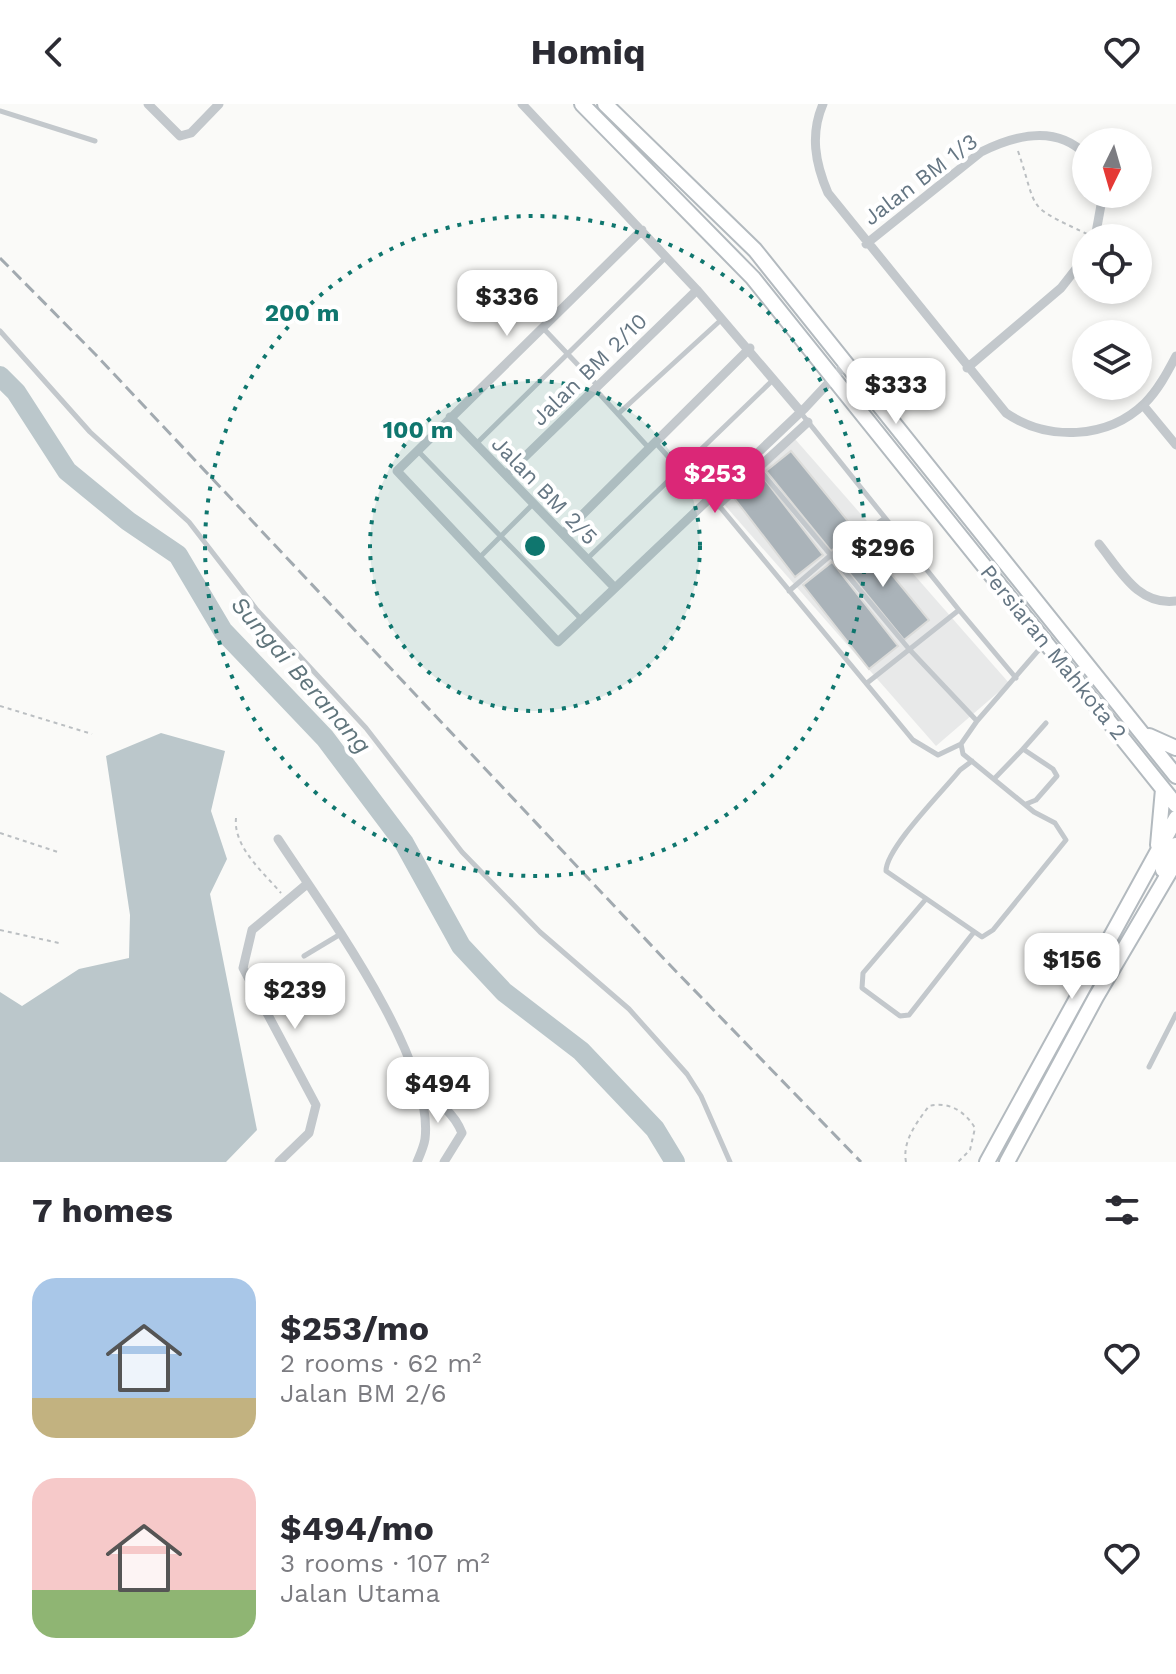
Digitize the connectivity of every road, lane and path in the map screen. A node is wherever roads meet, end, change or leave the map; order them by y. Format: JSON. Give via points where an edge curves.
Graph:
{"nodes":[{"id":1,"x":148,"y":104,"type":"edge"},
{"id":2,"x":219,"y":104,"type":"edge"},
{"id":3,"x":522,"y":104,"type":"edge"},
{"id":4,"x":582,"y":104,"type":"edge"},
{"id":5,"x":605,"y":104,"type":"edge"},
{"id":6,"x":823,"y":104,"type":"edge"},
{"id":7,"x":0,"y":111,"type":"edge"},
{"id":8,"x":1014,"y":138,"type":"junction"},
{"id":9,"x":95,"y":141,"type":"dead end"},
{"id":10,"x":1072,"y":146,"type":"edge"},
{"id":11,"x":1072,"y":227,"type":"edge"},
{"id":12,"x":642,"y":230,"type":"junction"},
{"id":13,"x":866,"y":244,"type":"junction"},
{"id":14,"x":667,"y":256,"type":"junction"},
{"id":15,"x":1072,"y":274,"type":"edge"},
{"id":16,"x":697,"y":290,"type":"junction"},
{"id":17,"x":723,"y":318,"type":"junction"},
{"id":18,"x":542,"y":327,"type":"junction"},
{"id":19,"x":0,"y":331,"type":"edge"},
{"id":20,"x":750,"y":348,"type":"junction"},
{"id":21,"x":567,"y":353,"type":"junction"},
{"id":22,"x":1176,"y":356,"type":"edge"},
{"id":23,"x":847,"y":363,"type":"junction"},
{"id":24,"x":967,"y":368,"type":"junction"},
{"id":25,"x":832,"y":376,"type":"junction"},
{"id":26,"x":774,"y":379,"type":"junction"},
{"id":27,"x":597,"y":387,"type":"junction"},
{"id":28,"x":1143,"y":405,"type":"junction"},
{"id":29,"x":801,"y":412,"type":"junction"},
{"id":30,"x":618,"y":414,"type":"junction"},
{"id":31,"x":450,"y":417,"type":"junction"},
{"id":32,"x":808,"y":422,"type":"junction"},
{"id":33,"x":476,"y":444,"type":"junction"},
{"id":34,"x":651,"y":444,"type":"junction"},
{"id":35,"x":1176,"y":445,"type":"edge"},
{"id":36,"x":418,"y":450,"type":"junction"},
{"id":37,"x":758,"y":468,"type":"junction"},
{"id":38,"x":680,"y":469,"type":"junction"},
{"id":39,"x":506,"y":475,"type":"junction"},
{"id":40,"x":712,"y":500,"type":"junction"},
{"id":41,"x":533,"y":504,"type":"junction"},
{"id":42,"x":885,"y":518,"type":"junction"},
{"id":43,"x":503,"y":534,"type":"junction"},
{"id":44,"x":563,"y":534,"type":"junction"},
{"id":45,"x":1099,"y":544,"type":"dead end"},
{"id":46,"x":831,"y":555,"type":"junction"},
{"id":47,"x":479,"y":558,"type":"junction"},
{"id":48,"x":587,"y":559,"type":"junction"},
{"id":49,"x":615,"y":588,"type":"junction"},
{"id":50,"x":789,"y":591,"type":"junction"},
{"id":51,"x":1176,"y":601,"type":"edge"},
{"id":52,"x":959,"y":610,"type":"junction"},
{"id":53,"x":581,"y":620,"type":"junction"},
{"id":54,"x":1046,"y":641,"type":"junction"},
{"id":55,"x":909,"y":649,"type":"junction"},
{"id":56,"x":1016,"y":678,"type":"junction"},
{"id":57,"x":867,"y":683,"type":"junction"},
{"id":58,"x":0,"y":706,"type":"edge"},
{"id":59,"x":977,"y":721,"type":"junction"},
{"id":60,"x":1046,"y":723,"type":"dead end"},
{"id":61,"x":1141,"y":732,"type":"junction"},
{"id":62,"x":92,"y":734,"type":"dead end"},
{"id":63,"x":961,"y":744,"type":"junction"},
{"id":64,"x":1176,"y":748,"type":"edge"},
{"id":65,"x":1023,"y":749,"type":"junction"},
{"id":66,"x":972,"y":761,"type":"junction"},
{"id":67,"x":1176,"y":776,"type":"edge"},
{"id":68,"x":994,"y":779,"type":"junction"},
{"id":69,"x":1163,"y":789,"type":"junction"},
{"id":70,"x":1025,"y":804,"type":"junction"},
{"id":71,"x":1176,"y":805,"type":"edge"},
{"id":72,"x":236,"y":818,"type":"dead end"},
{"id":73,"x":1176,"y":818,"type":"edge"},
{"id":74,"x":0,"y":833,"type":"edge"},
{"id":75,"x":278,"y":839,"type":"dead end"},
{"id":76,"x":1176,"y":845,"type":"edge"},
{"id":77,"x":58,"y":852,"type":"dead end"},
{"id":78,"x":1157,"y":852,"type":"junction"},
{"id":79,"x":1176,"y":861,"type":"edge"},
{"id":80,"x":307,"y":884,"type":"junction"},
{"id":81,"x":926,"y":899,"type":"junction"},
{"id":82,"x":287,"y":901,"type":"junction"},
{"id":83,"x":0,"y":930,"type":"edge"},
{"id":84,"x":974,"y":932,"type":"junction"},
{"id":85,"x":1134,"y":932,"type":"junction"},
{"id":86,"x":339,"y":935,"type":"junction"},
{"id":87,"x":59,"y":943,"type":"dead end"},
{"id":88,"x":304,"y":956,"type":"dead end"},
{"id":89,"x":1176,"y":1014,"type":"edge"},
{"id":90,"x":1149,"y":1067,"type":"dead end"},
{"id":91,"x":420,"y":1093,"type":"junction"},
{"id":92,"x":279,"y":1162,"type":"edge"},
{"id":93,"x":417,"y":1162,"type":"edge"},
{"id":94,"x":444,"y":1162,"type":"edge"},
{"id":95,"x":730,"y":1162,"type":"edge"},
{"id":96,"x":906,"y":1162,"type":"edge"},
{"id":97,"x":958,"y":1162,"type":"edge"},
{"id":98,"x":987,"y":1162,"type":"edge"},
{"id":99,"x":1007,"y":1162,"type":"edge"}],
"edges":[{"from":1,"to":2,"type":"street","via":[[180,136],[191,133]]},
{"from":3,"to":12,"type":"street"},
{"from":4,"to":25,"type":"main road","name":"Persiaran Mahkota 2","via":[[753,278]]},
{"from":5,"to":23,"type":"main road","name":"Persiaran Mahkota 2","via":[[755,250]]},
{"from":6,"to":13,"type":"street","via":[[816,134],[819,172]]},
{"from":7,"to":9,"type":"lane"},
{"from":8,"to":10,"type":"street","name":"Jalan BM 1/3","via":[[1056,136]]},
{"from":8,"to":11,"type":"path","via":[[1031,200],[1041,212]]},
{"from":8,"to":13,"type":"street","name":"Jalan BM 1/3","via":[[981,152]]},
{"from":12,"to":14,"type":"street"},
{"from":12,"to":18,"type":"street"},
{"from":13,"to":24,"type":"street"},
{"from":14,"to":16,"type":"street"},
{"from":14,"to":21,"type":"lane"},
{"from":15,"to":24,"type":"street"},
{"from":16,"to":17,"type":"street"},
{"from":16,"to":27,"type":"street","name":"Jalan BM 2/10"},
{"from":17,"to":20,"type":"street"},
{"from":17,"to":30,"type":"lane"},
{"from":18,"to":21,"type":"lane"},
{"from":18,"to":31,"type":"street"},
{"from":19,"to":95,"type":"lane","via":[[90,432],[189,522],[257,610],[366,728],[462,852],[540,932],[629,1009],[687,1074]]},
{"from":20,"to":26,"type":"street"},
{"from":20,"to":34,"type":"street"},
{"from":21,"to":27,"type":"lane"},
{"from":21,"to":33,"type":"lane"},
{"from":22,"to":28,"type":"street"},
{"from":23,"to":25,"type":"street"},
{"from":23,"to":61,"type":"main road","name":"Persiaran Mahkota 2"},
{"from":24,"to":28,"type":"street","via":[[1006,413],[1045,432],[1110,426]]},
{"from":25,"to":29,"type":"street"},
{"from":25,"to":54,"type":"main road","name":"Persiaran Mahkota 2"},
{"from":26,"to":29,"type":"street"},
{"from":26,"to":38,"type":"lane"},
{"from":27,"to":30,"type":"lane"},
{"from":27,"to":39,"type":"street","name":"Jalan BM 2/10"},
{"from":28,"to":35,"type":"street"},
{"from":29,"to":32,"type":"lane"},
{"from":29,"to":40,"type":"street"},
{"from":30,"to":34,"type":"lane"},
{"from":31,"to":33,"type":"street","name":"Jalan BM 2/5"},
{"from":31,"to":36,"type":"street"},
{"from":32,"to":37,"type":"street"},
{"from":32,"to":42,"type":"lane"},
{"from":33,"to":39,"type":"street","name":"Jalan BM 2/5"},
{"from":34,"to":38,"type":"lane"},
{"from":34,"to":44,"type":"street"},
{"from":36,"to":43,"type":"lane"},
{"from":36,"to":47,"type":"street","via":[[397,471]]},
{"from":37,"to":40,"type":"street"},
{"from":37,"to":46,"type":"lane"},
{"from":38,"to":40,"type":"lane"},
{"from":38,"to":48,"type":"lane"},
{"from":39,"to":41,"type":"street","name":"Jalan BM 2/5"},
{"from":40,"to":49,"type":"street"},
{"from":40,"to":50,"type":"lane"},
{"from":41,"to":43,"type":"lane"},
{"from":41,"to":44,"type":"street","name":"Jalan BM 2/5"},
{"from":42,"to":46,"type":"lane"},
{"from":42,"to":52,"type":"lane"},
{"from":43,"to":47,"type":"lane"},
{"from":43,"to":53,"type":"lane"},
{"from":44,"to":48,"type":"street","name":"Jalan BM 2/5"},
{"from":45,"to":51,"type":"street","via":[[1139,592],[1156,601]]},
{"from":46,"to":50,"type":"lane"},
{"from":46,"to":55,"type":"lane"},
{"from":47,"to":53,"type":"street","via":[[558,642]]},
{"from":48,"to":49,"type":"street","name":"Jalan BM 2/5"},
{"from":49,"to":53,"type":"street"},
{"from":50,"to":57,"type":"lane"},
{"from":52,"to":55,"type":"lane"},
{"from":52,"to":56,"type":"lane"},
{"from":54,"to":56,"type":"lane"},
{"from":54,"to":69,"type":"main road","name":"Persiaran Mahkota 2"},
{"from":55,"to":57,"type":"lane"},
{"from":55,"to":59,"type":"lane"},
{"from":56,"to":59,"type":"lane"},
{"from":57,"to":63,"type":"lane","via":[[913,740],[938,755]]},
{"from":58,"to":62,"type":"path"},
{"from":59,"to":63,"type":"lane"},
{"from":60,"to":65,"type":"lane"},
{"from":61,"to":64,"type":"main road"},
{"from":61,"to":67,"type":"main road","name":"Persiaran Mahkota 2"},
{"from":63,"to":66,"type":"lane"},
{"from":65,"to":68,"type":"lane"},
{"from":65,"to":70,"type":"lane","via":[[1057,776],[1036,800]]},
{"from":66,"to":68,"type":"lane"},
{"from":66,"to":81,"type":"lane","via":[[886,863],[886,871]]},
{"from":68,"to":70,"type":"lane"},
{"from":69,"to":71,"type":"main road","name":"Persiaran Mahkota 2"},
{"from":69,"to":78,"type":"main road"},
{"from":70,"to":84,"type":"lane","via":[[1055,823],[1066,840],[993,930],[982,937]]},
{"from":72,"to":82,"type":"path","via":[[244,849]]},
{"from":73,"to":78,"type":"main road"},
{"from":74,"to":77,"type":"path"},
{"from":75,"to":80,"type":"street"},
{"from":76,"to":85,"type":"main road"},
{"from":78,"to":98,"type":"main road"},
{"from":79,"to":85,"type":"main road"},
{"from":80,"to":82,"type":"street"},
{"from":80,"to":86,"type":"street"},
{"from":81,"to":84,"type":"lane"},
{"from":81,"to":84,"type":"lane","via":[[863,973],[862,988],[900,1016],[909,1015]]},
{"from":82,"to":92,"type":"street","via":[[252,930],[243,968],[316,1105],[309,1133]]},
{"from":83,"to":87,"type":"path"},
{"from":85,"to":99,"type":"main road"},
{"from":86,"to":88,"type":"lane"},
{"from":86,"to":91,"type":"street","via":[[396,1026]]},
{"from":89,"to":90,"type":"lane"},
{"from":91,"to":93,"type":"street","via":[[425,1138]]},
{"from":91,"to":94,"type":"street","via":[[443,1107],[462,1133]]},
{"from":96,"to":97,"type":"path","via":[[903,1149],[921,1117],[929,1106],[941,1103],[959,1110],[975,1128],[970,1150]]}]}
